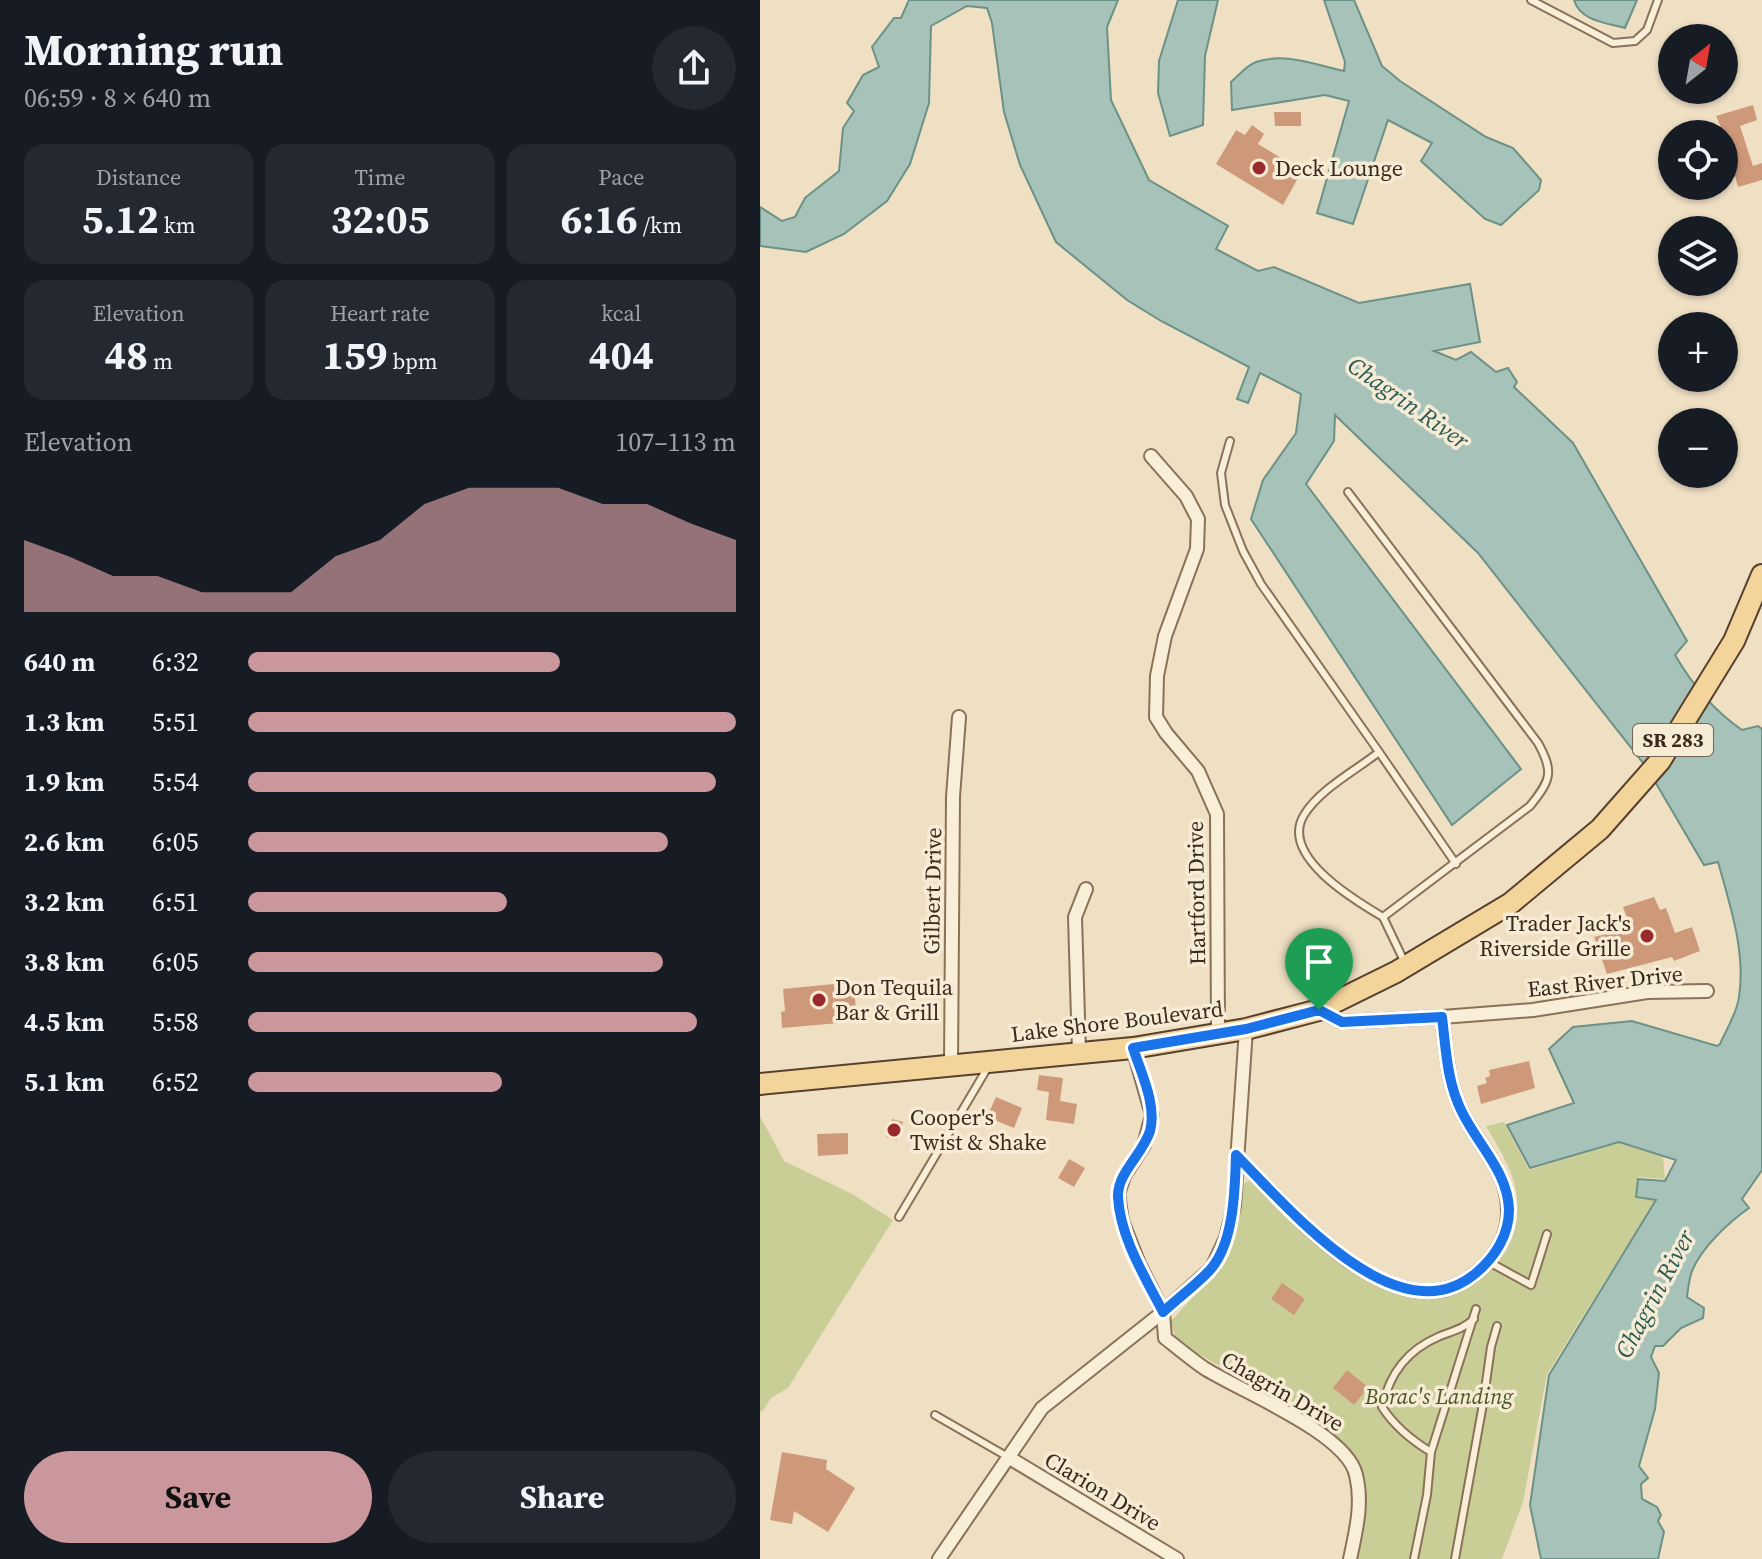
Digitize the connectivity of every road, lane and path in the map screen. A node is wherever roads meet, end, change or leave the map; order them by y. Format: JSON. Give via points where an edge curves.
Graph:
{"nodes":[{"id":1,"x":1531,"y":0,"type":"edge"},
{"id":2,"x":1550,"y":0,"type":"edge"},
{"id":3,"x":1658,"y":0,"type":"edge"},
{"id":4,"x":1546,"y":10,"type":"junction"},
{"id":5,"x":1230,"y":441,"type":"dead end"},
{"id":6,"x":1151,"y":456,"type":"dead end"},
{"id":7,"x":1348,"y":492,"type":"dead end"},
{"id":8,"x":1762,"y":575,"type":"edge"},
{"id":9,"x":959,"y":717,"type":"dead end"},
{"id":10,"x":1379,"y":752,"type":"junction"},
{"id":11,"x":1456,"y":864,"type":"junction"},
{"id":12,"x":1086,"y":889,"type":"dead end"},
{"id":13,"x":1383,"y":917,"type":"junction"},
{"id":14,"x":1406,"y":966,"type":"junction"},
{"id":15,"x":1707,"y":991,"type":"dead end"},
{"id":16,"x":1319,"y":1010,"type":"junction"},
{"id":17,"x":1442,"y":1017,"type":"junction"},
{"id":18,"x":1246,"y":1029,"type":"junction"},
{"id":19,"x":1218,"y":1034,"type":"junction"},
{"id":20,"x":1133,"y":1048,"type":"junction"},
{"id":21,"x":1079,"y":1052,"type":"junction"},
{"id":22,"x":992,"y":1061,"type":"junction"},
{"id":23,"x":951,"y":1065,"type":"junction"},
{"id":24,"x":760,"y":1084,"type":"edge"},
{"id":25,"x":1236,"y":1155,"type":"junction"},
{"id":26,"x":899,"y":1217,"type":"dead end"},
{"id":27,"x":1547,"y":1234,"type":"dead end"},
{"id":28,"x":1489,"y":1262,"type":"junction"},
{"id":29,"x":1476,"y":1309,"type":"dead end"},
{"id":30,"x":1163,"y":1312,"type":"junction"},
{"id":31,"x":1474,"y":1319,"type":"junction"},
{"id":32,"x":1497,"y":1326,"type":"dead end"},
{"id":33,"x":935,"y":1415,"type":"dead end"},
{"id":34,"x":1431,"y":1452,"type":"junction"},
{"id":35,"x":1008,"y":1457,"type":"junction"},
{"id":36,"x":939,"y":1559,"type":"edge"},
{"id":37,"x":1177,"y":1559,"type":"edge"},
{"id":38,"x":1350,"y":1559,"type":"edge"},
{"id":39,"x":1414,"y":1559,"type":"edge"},
{"id":40,"x":1455,"y":1559,"type":"edge"}],
"edges":[{"from":1,"to":4,"type":"lane"},
{"from":2,"to":4,"type":"lane"},
{"from":3,"to":4,"type":"lane","via":[[1647,30],[1635,41],[1613,43]]},
{"from":5,"to":10,"type":"lane","via":[[1221,473],[1225,505],[1243,551]]},
{"from":6,"to":19,"type":"street","name":"Hartford Drive","via":[[1186,496],[1198,519],[1197,549],[1165,636],[1156,717],[1198,771],[1217,814]]},
{"from":7,"to":11,"type":"lane","via":[[1547,759],[1547,782],[1530,806]]},
{"from":8,"to":14,"type":"main road","name":"Lake Shore Boulevard","number":"SR 283","via":[[1734,641],[1660,761],[1600,829],[1511,903]]},
{"from":9,"to":23,"type":"street","name":"Gilbert Drive","via":[[953,797]]},
{"from":10,"to":11,"type":"lane"},
{"from":10,"to":13,"type":"lane","via":[[1314,802],[1301,818],[1299,838],[1325,878]]},
{"from":11,"to":13,"type":"lane"},
{"from":12,"to":21,"type":"street","via":[[1075,917]]},
{"from":13,"to":14,"type":"lane"},
{"from":14,"to":16,"type":"main road","name":"Lake Shore Boulevard","number":"SR 283"},
{"from":15,"to":17,"type":"street","name":"East River Drive","via":[[1647,992],[1533,1010]]},
{"from":16,"to":17,"type":"street","name":"East River Drive","via":[[1342,1022]]},
{"from":16,"to":18,"type":"main road","name":"Lake Shore Boulevard","number":"SR 283"},
{"from":17,"to":28,"type":"street","via":[[1449,1080],[1501,1179],[1509,1210],[1505,1236]]},
{"from":18,"to":19,"type":"main road","name":"Lake Shore Boulevard","number":"SR 283"},
{"from":18,"to":25,"type":"street"},
{"from":19,"to":20,"type":"main road","name":"Lake Shore Boulevard","number":"SR 283"},
{"from":20,"to":21,"type":"main road","name":"Lake Shore Boulevard","number":"SR 283"},
{"from":20,"to":30,"type":"street","via":[[1152,1115],[1150,1132],[1118,1194],[1122,1221]]},
{"from":21,"to":22,"type":"main road","name":"Lake Shore Boulevard","number":"SR 283"},
{"from":22,"to":23,"type":"main road","name":"Lake Shore Boulevard","number":"SR 283"},
{"from":22,"to":26,"type":"lane"},
{"from":23,"to":24,"type":"main road","name":"Lake Shore Boulevard","number":"SR 283"},
{"from":25,"to":28,"type":"street","via":[[1333,1252],[1392,1283],[1423,1291],[1446,1288],[1468,1280]]},
{"from":25,"to":30,"type":"street","via":[[1234,1206],[1226,1238],[1212,1268]]},
{"from":27,"to":28,"type":"lane","via":[[1531,1285]]},
{"from":29,"to":31,"type":"lane"},
{"from":30,"to":35,"type":"street","via":[[1042,1408]]},
{"from":30,"to":38,"type":"street","name":"Chagrin Drive","via":[[1165,1338],[1203,1367],[1341,1448],[1356,1472],[1359,1519]]},
{"from":31,"to":34,"type":"lane"},
{"from":31,"to":34,"type":"lane","via":[[1411,1352],[1386,1388],[1382,1407],[1390,1419]]},
{"from":32,"to":40,"type":"lane"},
{"from":33,"to":35,"type":"lane"},
{"from":34,"to":39,"type":"lane"},
{"from":35,"to":36,"type":"street"},
{"from":35,"to":37,"type":"street","name":"Clarion Drive"}]}
